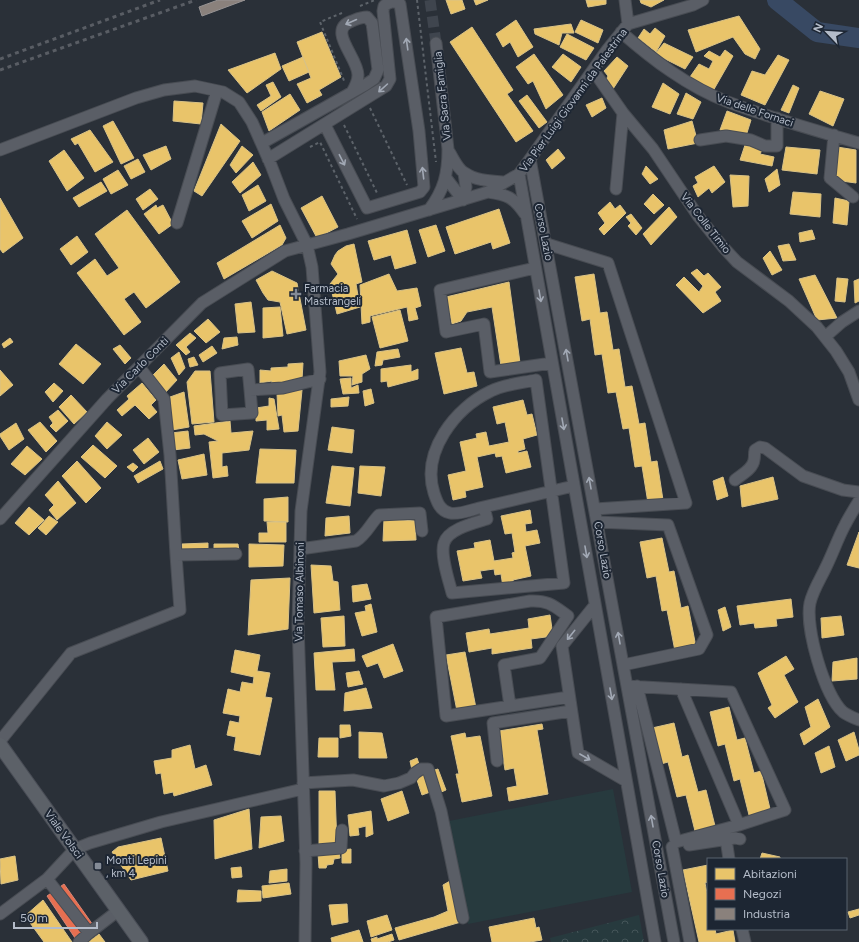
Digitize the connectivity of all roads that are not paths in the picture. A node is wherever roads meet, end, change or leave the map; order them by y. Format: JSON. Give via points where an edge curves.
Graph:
{"nodes":[{"id":1,"x":625,"y":0,"type":"edge"},
{"id":2,"x":703,"y":0,"type":"edge"},
{"id":3,"x":624,"y":28,"type":"junction"},
{"id":4,"x":436,"y":43,"type":"tunnel mouth"},
{"id":5,"x":593,"y":70,"type":"junction"},
{"id":6,"x":349,"y":88,"type":"junction"},
{"id":7,"x":217,"y":91,"type":"junction"},
{"id":8,"x":623,"y":113,"type":"junction"},
{"id":9,"x":777,"y":118,"type":"junction"},
{"id":10,"x":325,"y":125,"type":"junction"},
{"id":11,"x":834,"y":136,"type":"junction"},
{"id":12,"x":700,"y":140,"type":"dead end"},
{"id":13,"x":262,"y":143,"type":"junction"},
{"id":14,"x":859,"y":143,"type":"edge"},
{"id":15,"x":448,"y":149,"type":"junction"},
{"id":16,"x":0,"y":150,"type":"edge"},
{"id":17,"x":268,"y":159,"type":"junction"},
{"id":18,"x":530,"y":159,"type":"junction"},
{"id":19,"x":464,"y":173,"type":"junction"},
{"id":20,"x":519,"y":174,"type":"junction"},
{"id":21,"x":446,"y":178,"type":"junction"},
{"id":22,"x":505,"y":182,"type":"junction"},
{"id":23,"x":616,"y":189,"type":"dead end"},
{"id":24,"x":488,"y":192,"type":"junction"},
{"id":25,"x":853,"y":197,"type":"dead end"},
{"id":26,"x":463,"y":200,"type":"junction"},
{"id":27,"x":429,"y":210,"type":"junction"},
{"id":28,"x":526,"y":216,"type":"junction"},
{"id":29,"x":177,"y":223,"type":"dead end"},
{"id":30,"x":547,"y":244,"type":"junction"},
{"id":31,"x":307,"y":245,"type":"junction"},
{"id":32,"x":535,"y":268,"type":"junction"},
{"id":33,"x":859,"y":311,"type":"edge"},
{"id":34,"x":825,"y":337,"type":"junction"},
{"id":35,"x":552,"y":363,"type":"junction"},
{"id":36,"x":139,"y":367,"type":"junction"},
{"id":37,"x":320,"y":379,"type":"junction"},
{"id":38,"x":250,"y":390,"type":"junction"},
{"id":39,"x":859,"y":400,"type":"edge"},
{"id":40,"x":735,"y":480,"type":"dead end"},
{"id":41,"x":574,"y":486,"type":"junction"},
{"id":42,"x":550,"y":492,"type":"junction"},
{"id":43,"x":859,"y":492,"type":"edge"},
{"id":44,"x":859,"y":501,"type":"edge"},
{"id":45,"x":484,"y":507,"type":"junction"},
{"id":46,"x":595,"y":509,"type":"junction"},
{"id":47,"x":0,"y":519,"type":"edge"},
{"id":48,"x":597,"y":522,"type":"junction"},
{"id":49,"x":422,"y":531,"type":"dead end"},
{"id":50,"x":300,"y":549,"type":"junction"},
{"id":51,"x":236,"y":554,"type":"dead end"},
{"id":52,"x":176,"y":555,"type":"junction"},
{"id":53,"x":595,"y":605,"type":"junction"},
{"id":54,"x":624,"y":665,"type":"junction"},
{"id":55,"x":632,"y":686,"type":"junction"},
{"id":56,"x":681,"y":689,"type":"junction"},
{"id":57,"x":569,"y":697,"type":"junction"},
{"id":58,"x":510,"y":706,"type":"junction"},
{"id":59,"x":571,"y":711,"type":"junction"},
{"id":60,"x":859,"y":720,"type":"edge"},
{"id":61,"x":0,"y":741,"type":"edge"},
{"id":62,"x":0,"y":746,"type":"edge"},
{"id":63,"x":497,"y":761,"type":"dead end"},
{"id":64,"x":626,"y":781,"type":"junction"},
{"id":65,"x":303,"y":786,"type":"junction"},
{"id":66,"x":739,"y":824,"type":"junction"},
{"id":67,"x":342,"y":830,"type":"dead end"},
{"id":68,"x":726,"y":839,"type":"junction"},
{"id":69,"x":740,"y":839,"type":"dead end"},
{"id":70,"x":672,"y":847,"type":"junction"},
{"id":71,"x":75,"y":849,"type":"junction"},
{"id":72,"x":657,"y":850,"type":"junction"},
{"id":73,"x":305,"y":851,"type":"junction"},
{"id":74,"x":729,"y":858,"type":"edge"},
{"id":75,"x":47,"y":879,"type":"junction"},
{"id":76,"x":119,"y":910,"type":"junction"},
{"id":77,"x":0,"y":914,"type":"edge"},
{"id":78,"x":463,"y":918,"type":"dead end"},
{"id":79,"x":742,"y":930,"type":"edge"},
{"id":80,"x":89,"y":933,"type":"junction"},
{"id":81,"x":79,"y":942,"type":"edge"},
{"id":82,"x":141,"y":942,"type":"edge"},
{"id":83,"x":305,"y":942,"type":"edge"},
{"id":84,"x":655,"y":942,"type":"edge"},
{"id":85,"x":674,"y":942,"type":"edge"},
{"id":86,"x":690,"y":942,"type":"edge"},
{"id":87,"x":745,"y":942,"type":"edge"}],
"edges":[{"from":1,"to":3,"type":"street"},
{"from":2,"to":3,"type":"street","name":"Via Pier Luigi Giovanni da Palestrina"},
{"from":3,"to":5,"type":"street","name":"Via Pier Luigi Giovanni da Palestrina"},
{"from":3,"to":9,"type":"street","name":"Via delle Fornaci","via":[[661,64],[706,92],[727,102]]},
{"from":4,"to":15,"type":"street","name":"Via Sacra Famiglia"},
{"from":5,"to":8,"type":"street","name":"Via Colle Timio"},
{"from":5,"to":18,"type":"street","name":"Via Pier Luigi Giovanni da Palestrina"},
{"from":6,"to":6,"type":"street","one_way":true,"via":[[374,79],[378,70],[372,23],[367,17],[346,23],[342,27],[341,33],[358,69],[356,84]]},
{"from":6,"to":13,"type":"street"},
{"from":7,"to":13,"type":"street","name":"Via Tomaso Albinoni","via":[[240,102]]},
{"from":7,"to":16,"type":"street","name":"Via Tomaso Albinoni","via":[[195,86],[164,90],[136,98]]},
{"from":7,"to":29,"type":"street"},
{"from":8,"to":23,"type":"street"},
{"from":8,"to":34,"type":"street","name":"Via Colle Timio","via":[[653,150],[722,247],[737,262],[789,302]]},
{"from":9,"to":11,"type":"street","name":"Via delle Fornaci"},
{"from":9,"to":12,"type":"street","via":[[777,146],[765,146],[751,140],[726,136]]},
{"from":10,"to":10,"type":"street","one_way":true,"via":[[367,208],[420,192],[424,187],[419,131],[400,4],[389,2],[383,11],[390,79],[386,86]]},
{"from":10,"to":17,"type":"street"},
{"from":11,"to":14,"type":"street","name":"Via delle Fornaci"},
{"from":11,"to":25,"type":"street","via":[[830,178]]},
{"from":13,"to":17,"type":"street","name":"Via Tomaso Albinoni"},
{"from":15,"to":19,"type":"street"},
{"from":15,"to":21,"type":"street"},
{"from":17,"to":31,"type":"street","name":"Via Tomaso Albinoni"},
{"from":18,"to":20,"type":"street","name":"Via Pier Luigi Giovanni da Palestrina"},
{"from":18,"to":30,"type":"street","name":"Corso Lazio"},
{"from":19,"to":22,"type":"street","via":[[477,178]]},
{"from":19,"to":26,"type":"street","via":[[466,187]]},
{"from":20,"to":22,"type":"street","name":"Via Pier Luigi Giovanni da Palestrina"},
{"from":20,"to":28,"type":"street","name":"Corso Lazio"},
{"from":21,"to":26,"type":"street"},
{"from":21,"to":27,"type":"street"},
{"from":22,"to":24,"type":"street","name":"Via Pier Luigi Giovanni da Palestrina"},
{"from":24,"to":26,"type":"street","name":"Via Pier Luigi Giovanni da Palestrina"},
{"from":24,"to":28,"type":"street","name":"Corso Lazio","via":[[505,195],[517,203]]},
{"from":26,"to":27,"type":"street","name":"Via Pier Luigi Giovanni da Palestrina"},
{"from":27,"to":31,"type":"street","name":"Via Pier Luigi Giovanni da Palestrina"},
{"from":28,"to":32,"type":"street","name":"Corso Lazio"},
{"from":46,"to":30,"type":"street","name":"Corso Lazio","one_way":true},
{"from":30,"to":46,"type":"street","via":[[608,263],[686,503]]},
{"from":31,"to":36,"type":"street","name":"Via Carlo Conti","via":[[285,251],[202,303]]},
{"from":31,"to":37,"type":"street","name":"Via Tomaso Albinoni","via":[[312,266]]},
{"from":32,"to":35,"type":"street","name":"Corso Lazio","one_way":true},
{"from":32,"to":35,"type":"street","via":[[440,290],[446,332],[484,324],[490,372]]},
{"from":33,"to":34,"type":"street"},
{"from":34,"to":39,"type":"street","name":"Via Colle Timio","via":[[848,372]]},
{"from":35,"to":41,"type":"street","name":"Corso Lazio","one_way":true},
{"from":36,"to":47,"type":"street","name":"Via Carlo Conti","via":[[107,399]]},
{"from":36,"to":52,"type":"street","via":[[164,399],[171,462]]},
{"from":37,"to":38,"type":"street","via":[[283,388]]},
{"from":37,"to":50,"type":"street","name":"Via Tomaso Albinoni","via":[[301,511]]},
{"from":38,"to":38,"type":"street","via":[[252,413],[222,415],[220,373],[248,368]]},
{"from":40,"to":43,"type":"street","via":[[751,466],[755,450],[760,447],[803,476],[843,490]]},
{"from":41,"to":42,"type":"street"},
{"from":41,"to":53,"type":"street","name":"Corso Lazio","one_way":true},
{"from":42,"to":45,"type":"street"},
{"from":42,"to":45,"type":"street","via":[[564,583],[452,593],[443,553],[444,543],[455,531],[487,519]]},
{"from":42,"to":45,"type":"street","via":[[536,380],[511,384],[478,398],[461,413],[441,436],[431,469],[432,485],[438,504],[444,511],[452,514]]},
{"from":44,"to":60,"type":"street","via":[[816,587],[810,603],[810,626],[820,667],[834,701],[843,712]]},
{"from":46,"to":48,"type":"street","name":"Corso Lazio"},
{"from":54,"to":48,"type":"street","name":"Corso Lazio","one_way":true},
{"from":48,"to":54,"type":"street","via":[[668,525],[707,635],[699,649]]},
{"from":49,"to":50,"type":"street","via":[[420,513],[379,515],[356,541]]},
{"from":50,"to":65,"type":"street","name":"Via Tomaso Albinoni","via":[[298,624]]},
{"from":51,"to":52,"type":"street"},
{"from":52,"to":61,"type":"street","via":[[180,610],[71,653]]},
{"from":53,"to":57,"type":"street","one_way":true,"via":[[562,646]]},
{"from":53,"to":64,"type":"street","name":"Corso Lazio","one_way":true},
{"from":54,"to":55,"type":"street","name":"Corso Lazio"},
{"from":55,"to":56,"type":"street"},
{"from":55,"to":66,"type":"street","via":[[676,842]]},
{"from":72,"to":55,"type":"street","name":"Corso Lazio","one_way":true},
{"from":56,"to":66,"type":"street"},
{"from":56,"to":66,"type":"street","via":[[731,692],[785,810]]},
{"from":57,"to":58,"type":"street"},
{"from":57,"to":59,"type":"street"},
{"from":58,"to":58,"type":"street","via":[[446,716],[436,617],[530,601],[548,602],[568,616],[540,658],[504,665]]},
{"from":59,"to":63,"type":"street","via":[[493,723]]},
{"from":59,"to":64,"type":"street","one_way":true,"via":[[578,753]]},
{"from":62,"to":71,"type":"main road","name":"Viale Volsci"},
{"from":64,"to":84,"type":"street","name":"Corso Lazio"},
{"from":65,"to":71,"type":"street","via":[[161,822]]},
{"from":65,"to":73,"type":"street","name":"Via Tomaso Albinoni"},
{"from":65,"to":78,"type":"street","via":[[353,780],[384,786],[399,783],[411,778],[421,769],[428,769],[441,811]]},
{"from":67,"to":73,"type":"street","via":[[341,848]]},
{"from":68,"to":69,"type":"street"},
{"from":68,"to":70,"type":"street"},
{"from":68,"to":74,"type":"street"},
{"from":70,"to":72,"type":"street"},
{"from":70,"to":86,"type":"street"},
{"from":71,"to":75,"type":"street"},
{"from":71,"to":76,"type":"main road","name":"Viale Volsci"},
{"from":72,"to":85,"type":"street","name":"Corso Lazio"},
{"from":73,"to":83,"type":"street","name":"Via Tomaso Albinoni"},
{"from":75,"to":77,"type":"street"},
{"from":75,"to":80,"type":"street"},
{"from":76,"to":80,"type":"street"},
{"from":76,"to":82,"type":"main road","name":"Viale Volsci"},
{"from":79,"to":87,"type":"street"},
{"from":80,"to":81,"type":"street"}]}
